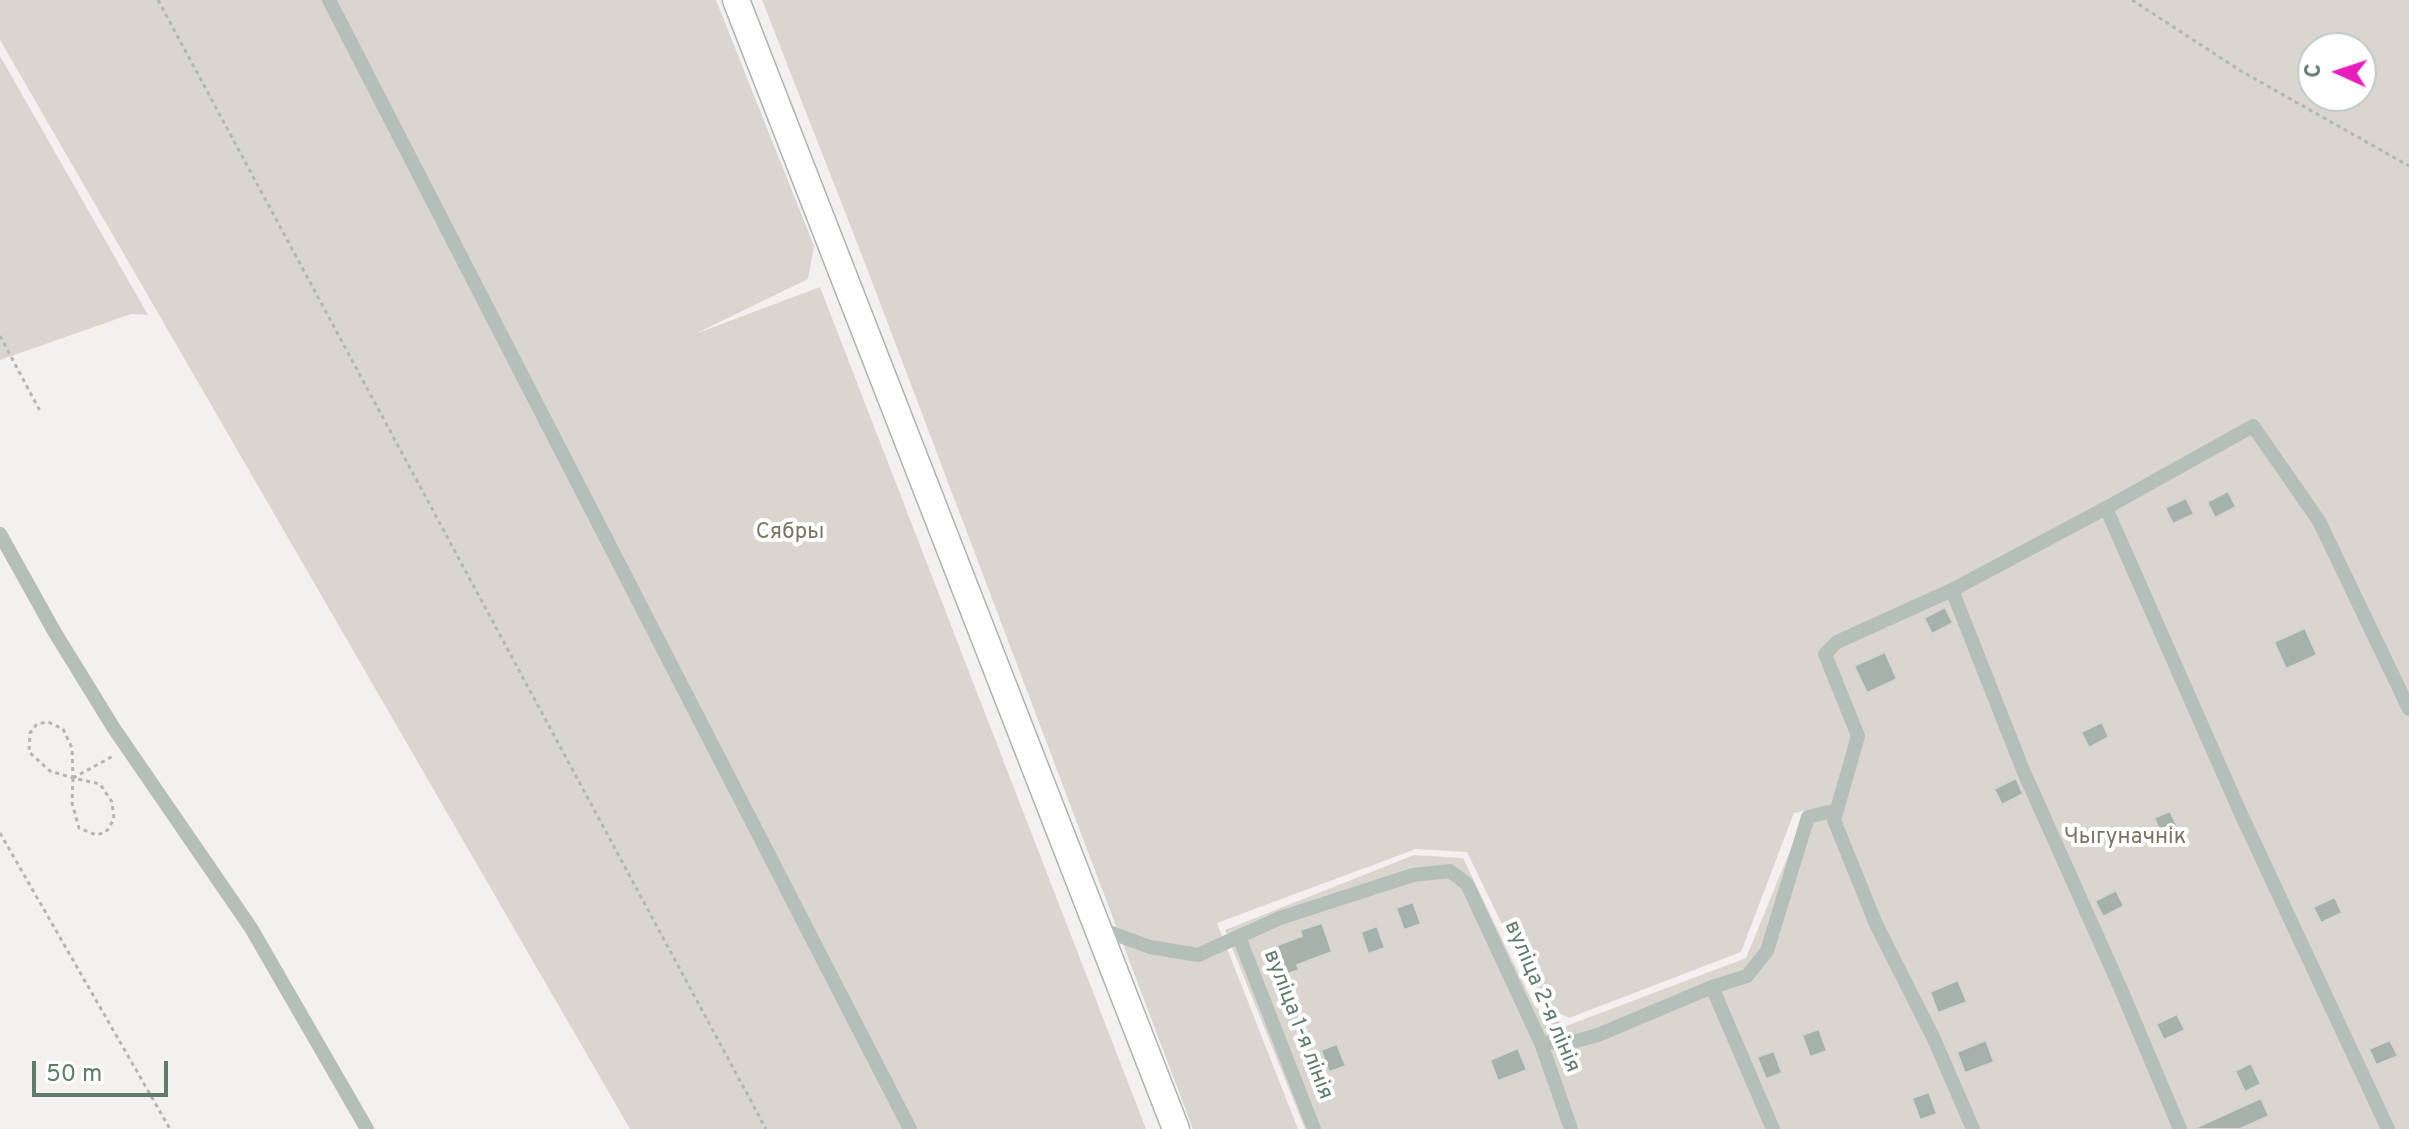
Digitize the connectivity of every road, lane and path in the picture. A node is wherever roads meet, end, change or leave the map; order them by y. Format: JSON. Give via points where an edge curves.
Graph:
{"nodes":[{"id":1,"x":158,"y":0,"type":"edge"},
{"id":2,"x":329,"y":0,"type":"edge"},
{"id":3,"x":736,"y":0,"type":"edge"},
{"id":4,"x":2132,"y":0,"type":"edge"},
{"id":5,"x":2409,"y":166,"type":"edge"},
{"id":6,"x":0,"y":336,"type":"edge"},
{"id":7,"x":40,"y":411,"type":"dead end"},
{"id":8,"x":2106,"y":508,"type":"junction"},
{"id":9,"x":0,"y":534,"type":"edge"},
{"id":10,"x":1952,"y":590,"type":"junction"},
{"id":11,"x":2409,"y":709,"type":"edge"},
{"id":12,"x":127,"y":748,"type":"junction"},
{"id":13,"x":73,"y":778,"type":"junction"},
{"id":14,"x":1837,"y":810,"type":"junction"},
{"id":15,"x":0,"y":833,"type":"edge"},
{"id":16,"x":1098,"y":928,"type":"junction"},
{"id":17,"x":1239,"y":937,"type":"junction"},
{"id":18,"x":1712,"y":987,"type":"junction"},
{"id":19,"x":1541,"y":1043,"type":"junction"},
{"id":20,"x":170,"y":1129,"type":"edge"},
{"id":21,"x":367,"y":1129,"type":"edge"},
{"id":22,"x":766,"y":1129,"type":"edge"},
{"id":23,"x":910,"y":1129,"type":"edge"},
{"id":24,"x":1176,"y":1129,"type":"edge"},
{"id":25,"x":1314,"y":1129,"type":"edge"},
{"id":26,"x":1571,"y":1129,"type":"edge"},
{"id":27,"x":1773,"y":1129,"type":"edge"},
{"id":28,"x":1973,"y":1129,"type":"edge"},
{"id":29,"x":2180,"y":1129,"type":"edge"},
{"id":30,"x":2388,"y":1129,"type":"edge"}],
"edges":[{"from":1,"to":22,"type":"path"},
{"from":2,"to":23,"type":"lane"},
{"from":3,"to":16,"type":"main road"},
{"from":4,"to":5,"type":"path","via":[[2253,78]]},
{"from":6,"to":7,"type":"path"},
{"from":8,"to":10,"type":"lane"},
{"from":8,"to":11,"type":"lane","via":[[2253,426],[2319,521]]},
{"from":8,"to":30,"type":"lane"},
{"from":9,"to":12,"type":"lane"},
{"from":10,"to":14,"type":"lane","via":[[1837,642],[1825,654],[1858,736]]},
{"from":10,"to":29,"type":"lane","via":[[2023,770]]},
{"from":12,"to":13,"type":"path"},
{"from":12,"to":21,"type":"lane","via":[[251,928]]},
{"from":13,"to":13,"type":"path","via":[[79,828],[96,835],[106,832],[114,819],[112,802],[100,784]]},
{"from":13,"to":13,"type":"path","via":[[50,771],[29,752],[30,733],[37,724],[48,722],[63,729],[72,748]]},
{"from":14,"to":18,"type":"lane","via":[[1808,817],[1767,951],[1747,976]]},
{"from":14,"to":28,"type":"lane","via":[[1834,820],[1854,874]]},
{"from":15,"to":20,"type":"path"},
{"from":16,"to":17,"type":"lane","via":[[1150,947],[1198,955]]},
{"from":16,"to":24,"type":"main road"},
{"from":17,"to":19,"type":"lane","name":"вуліца 2-я лінія","via":[[1280,918],[1413,875],[1450,871],[1467,884]]},
{"from":17,"to":25,"type":"lane","name":"вуліца 1-я лінія"},
{"from":18,"to":19,"type":"lane","via":[[1598,1035]]},
{"from":18,"to":27,"type":"lane"},
{"from":19,"to":26,"type":"lane","name":"вуліца 2-я лінія"}]}
